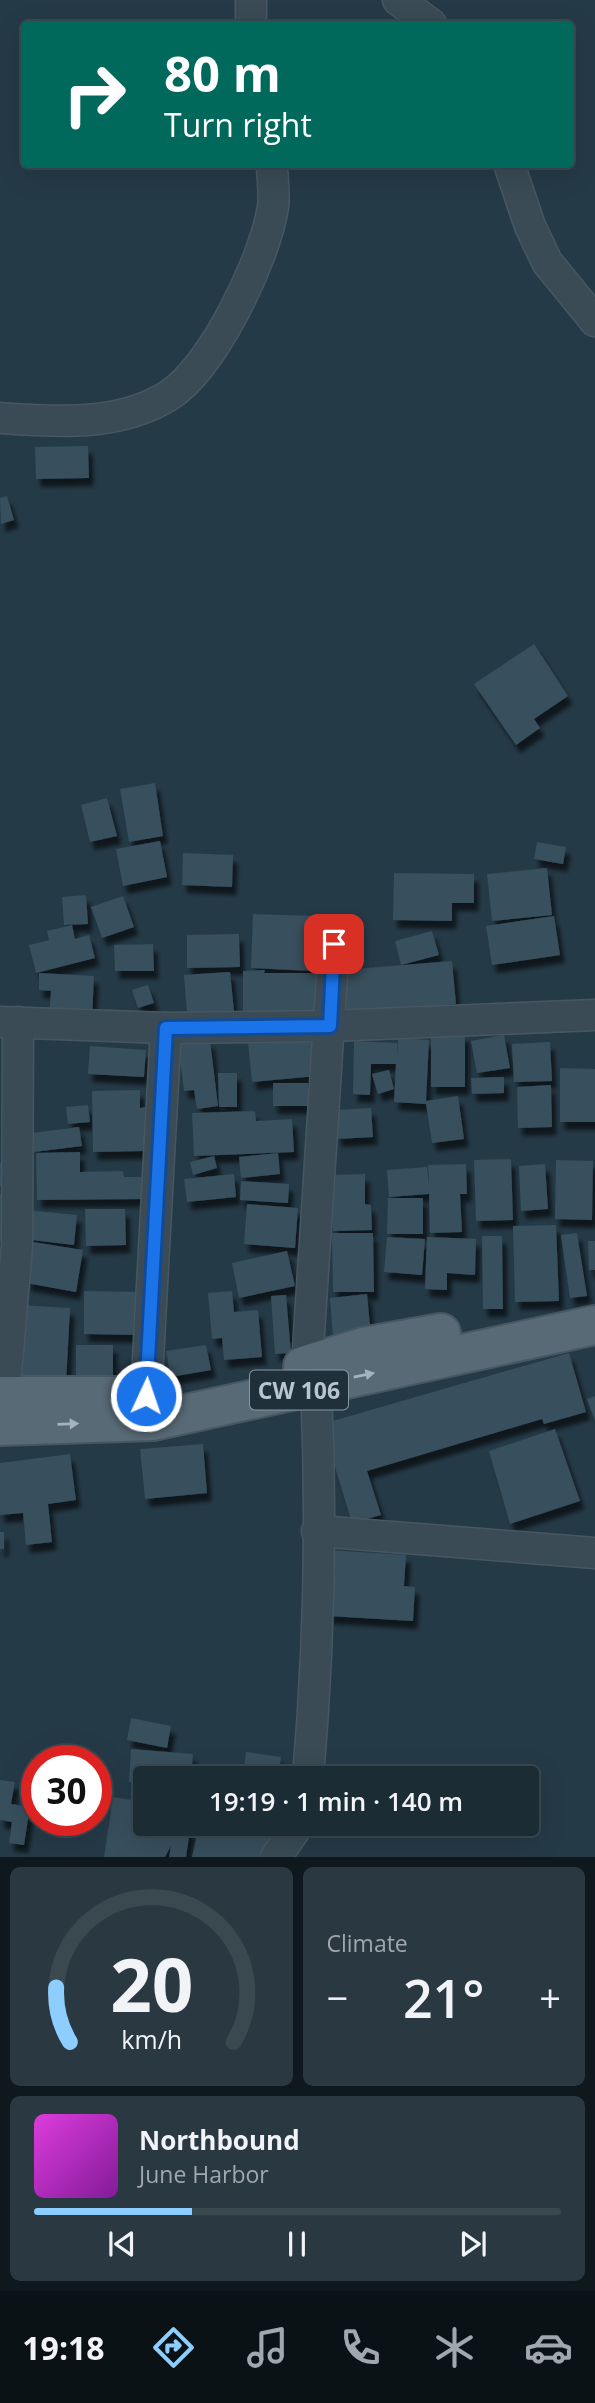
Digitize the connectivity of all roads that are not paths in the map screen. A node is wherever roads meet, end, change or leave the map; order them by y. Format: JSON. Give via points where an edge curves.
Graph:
{"nodes":[{"id":1,"x":251,"y":0,"type":"edge"},
{"id":2,"x":398,"y":0,"type":"edge"},
{"id":3,"x":251,"y":21,"type":"edge"},
{"id":4,"x":427,"y":21,"type":"edge"},
{"id":5,"x":272,"y":168,"type":"edge"},
{"id":6,"x":510,"y":168,"type":"edge"},
{"id":7,"x":595,"y":321,"type":"edge"},
{"id":8,"x":0,"y":418,"type":"edge"},
{"id":9,"x":334,"y":944,"type":"dead end"},
{"id":10,"x":595,"y":1015,"type":"edge"},
{"id":11,"x":9,"y":1022,"type":"edge"},
{"id":12,"x":330,"y":1026,"type":"junction"},
{"id":13,"x":166,"y":1028,"type":"junction"},
{"id":14,"x":595,"y":1305,"type":"edge"},
{"id":15,"x":595,"y":1325,"type":"edge"},
{"id":16,"x":312,"y":1375,"type":"junction"},
{"id":17,"x":146,"y":1396,"type":"junction"},
{"id":18,"x":1,"y":1406,"type":"edge"},
{"id":19,"x":317,"y":1531,"type":"junction"},
{"id":20,"x":595,"y":1553,"type":"edge"},
{"id":21,"x":309,"y":1766,"type":"edge"},
{"id":22,"x":291,"y":1836,"type":"edge"},
{"id":23,"x":276,"y":1857,"type":"edge"}],
"edges":[{"from":1,"to":3,"type":"street"},
{"from":2,"to":4,"type":"street"},
{"from":5,"to":8,"type":"street","via":[[274,205],[262,255],[229,320],[194,372],[168,396],[126,413],[65,423]]},
{"from":6,"to":7,"type":"street","via":[[547,262]]},
{"from":9,"to":12,"type":"street"},
{"from":10,"to":12,"type":"street"},
{"from":11,"to":13,"type":"street"},
{"from":11,"to":18,"type":"street","via":[[17,1246]]},
{"from":12,"to":13,"type":"street"},
{"from":12,"to":16,"type":"street"},
{"from":13,"to":17,"type":"street"},
{"from":14,"to":16,"type":"main road","number":"CW 106","via":[[363,1347]]},
{"from":16,"to":15,"type":"main road","number":"CW 106","one_way":true},
{"from":16,"to":17,"type":"main road","number":"CW 106"},
{"from":18,"to":16,"type":"main road","number":"CW 106","one_way":true,"via":[[153,1421]]},
{"from":16,"to":19,"type":"street"},
{"from":17,"to":18,"type":"main road","number":"CW 106"},
{"from":19,"to":20,"type":"street"},
{"from":19,"to":21,"type":"street"},
{"from":22,"to":23,"type":"street"}]}
